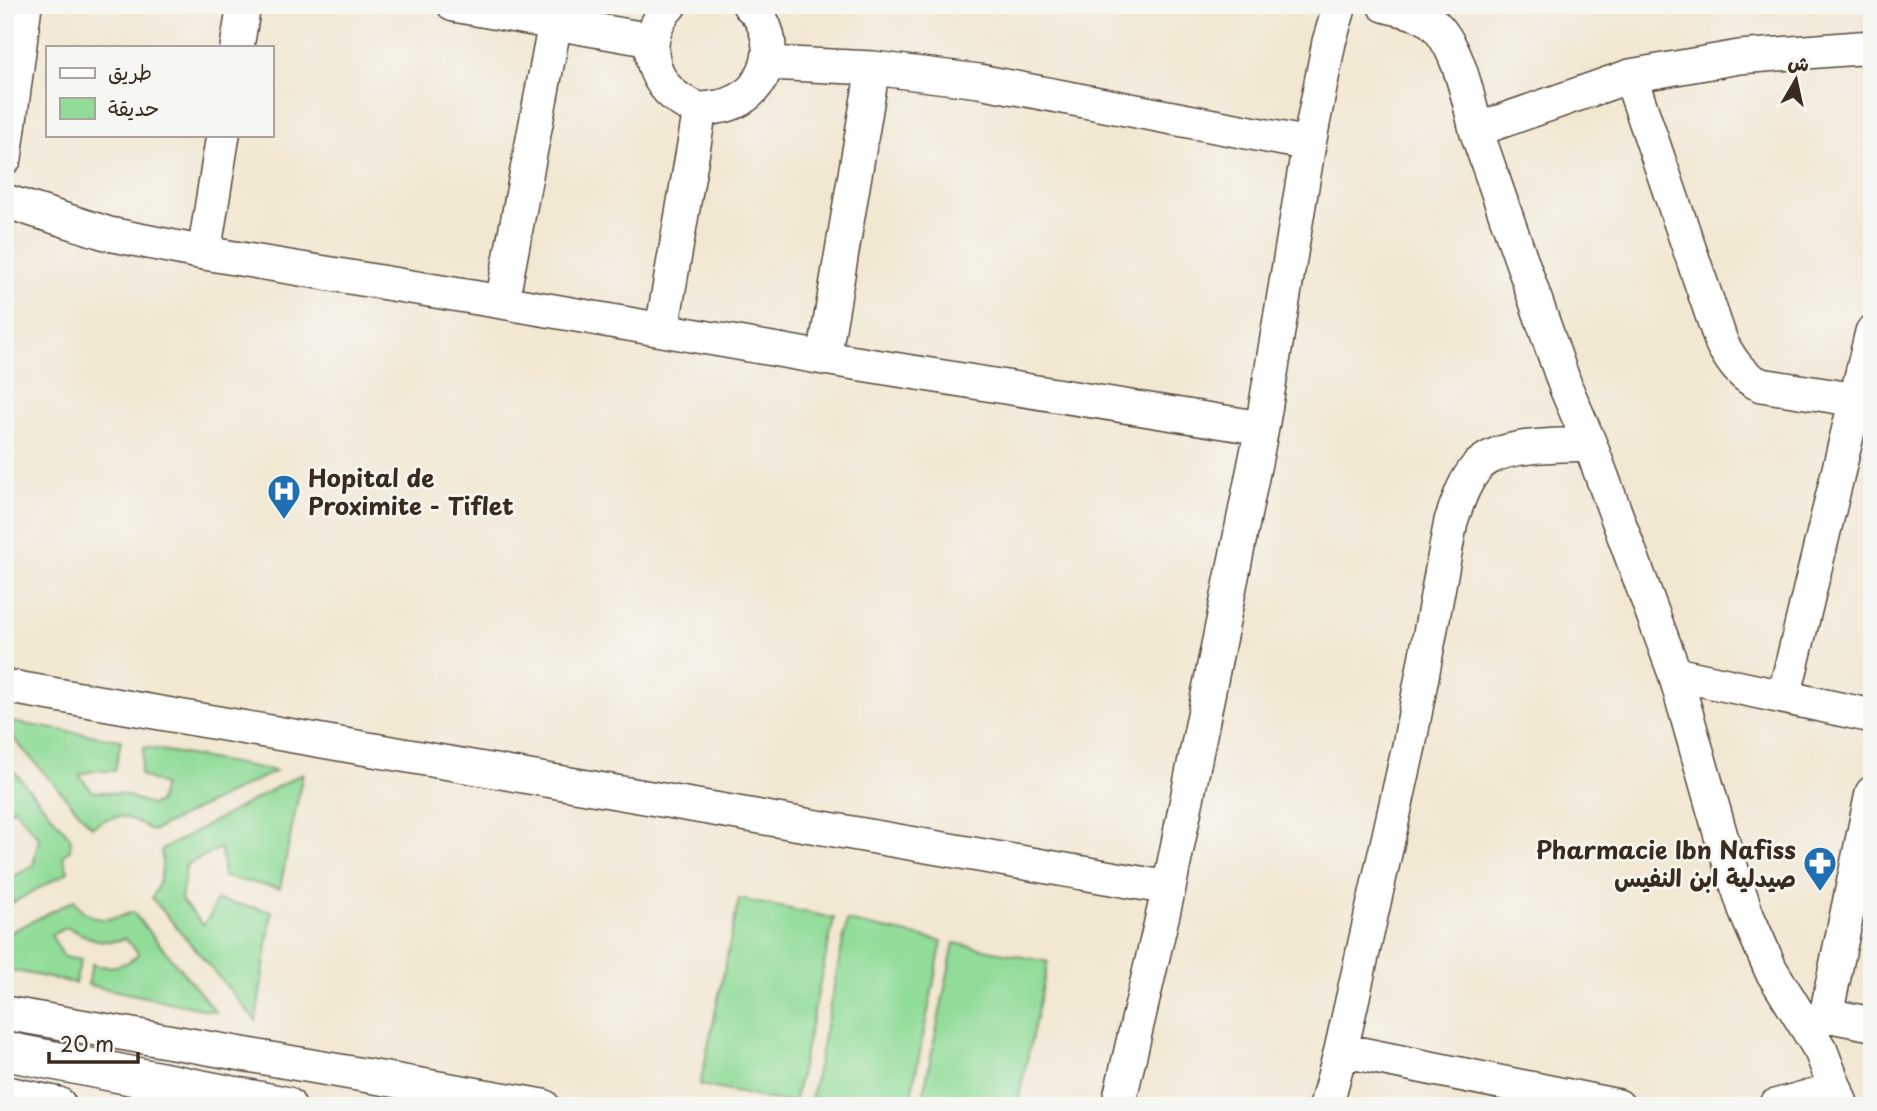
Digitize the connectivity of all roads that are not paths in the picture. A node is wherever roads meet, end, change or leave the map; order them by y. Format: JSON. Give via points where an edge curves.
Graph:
{"nodes":[{"id":1,"x":24,"y":5,"type":"edge"},
{"id":2,"x":244,"y":5,"type":"edge"},
{"id":3,"x":454,"y":5,"type":"edge"},
{"id":4,"x":670,"y":5,"type":"edge"},
{"id":5,"x":749,"y":5,"type":"edge"},
{"id":6,"x":1340,"y":5,"type":"edge"},
{"id":7,"x":1384,"y":5,"type":"edge"},
{"id":8,"x":555,"y":23,"type":"junction"},
{"id":9,"x":651,"y":40,"type":"junction"},
{"id":10,"x":237,"y":46,"type":"edge"},
{"id":11,"x":1872,"y":47,"type":"edge"},
{"id":12,"x":768,"y":63,"type":"junction"},
{"id":13,"x":873,"y":68,"type":"junction"},
{"id":14,"x":1630,"y":76,"type":"junction"},
{"id":15,"x":700,"y":110,"type":"junction"},
{"id":16,"x":1476,"y":130,"type":"junction"},
{"id":17,"x":223,"y":136,"type":"edge"},
{"id":18,"x":1309,"y":144,"type":"junction"},
{"id":19,"x":5,"y":158,"type":"edge"},
{"id":20,"x":5,"y":201,"type":"edge"},
{"id":21,"x":204,"y":253,"type":"junction"},
{"id":22,"x":502,"y":302,"type":"junction"},
{"id":23,"x":662,"y":329,"type":"junction"},
{"id":24,"x":1872,"y":332,"type":"edge"},
{"id":25,"x":824,"y":358,"type":"junction"},
{"id":26,"x":1864,"y":379,"type":"edge"},
{"id":27,"x":1262,"y":428,"type":"junction"},
{"id":28,"x":1590,"y":444,"type":"junction"},
{"id":29,"x":1675,"y":674,"type":"junction"},
{"id":30,"x":5,"y":687,"type":"edge"},
{"id":31,"x":1784,"y":697,"type":"junction"},
{"id":32,"x":1872,"y":716,"type":"edge"},
{"id":33,"x":1872,"y":793,"type":"edge"},
{"id":34,"x":1169,"y":888,"type":"junction"},
{"id":35,"x":5,"y":1013,"type":"edge"},
{"id":36,"x":1818,"y":1022,"type":"junction"},
{"id":37,"x":1872,"y":1024,"type":"edge"},
{"id":38,"x":1340,"y":1050,"type":"junction"},
{"id":39,"x":5,"y":1051,"type":"edge"},
{"id":40,"x":5,"y":1095,"type":"edge"},
{"id":41,"x":1839,"y":1098,"type":"edge"},
{"id":42,"x":57,"y":1106,"type":"edge"},
{"id":43,"x":286,"y":1106,"type":"edge"},
{"id":44,"x":543,"y":1106,"type":"edge"},
{"id":45,"x":1118,"y":1106,"type":"edge"},
{"id":46,"x":1326,"y":1106,"type":"edge"},
{"id":47,"x":1618,"y":1106,"type":"edge"},
{"id":48,"x":1774,"y":1106,"type":"edge"}],
"edges":[{"from":1,"to":19,"type":"street"},
{"from":2,"to":10,"type":"street"},
{"from":3,"to":8,"type":"street"},
{"from":4,"to":9,"type":"street"},
{"from":5,"to":12,"type":"street","via":[[764,25]]},
{"from":6,"to":18,"type":"street"},
{"from":7,"to":16,"type":"street","via":[[1425,17],[1443,33],[1467,90]]},
{"from":8,"to":9,"type":"street"},
{"from":8,"to":22,"type":"street"},
{"from":9,"to":15,"type":"street","via":[[651,60],[658,79],[671,94]]},
{"from":11,"to":14,"type":"street","via":[[1739,57]]},
{"from":12,"to":13,"type":"street"},
{"from":12,"to":15,"type":"street","via":[[760,82],[746,96],[729,106]]},
{"from":13,"to":18,"type":"street","via":[[979,81]]},
{"from":13,"to":25,"type":"street"},
{"from":14,"to":16,"type":"street"},
{"from":14,"to":26,"type":"street","via":[[1731,360],[1749,380],[1762,385]]},
{"from":15,"to":23,"type":"street"},
{"from":16,"to":28,"type":"street"},
{"from":17,"to":21,"type":"street"},
{"from":18,"to":27,"type":"street"},
{"from":20,"to":21,"type":"street","via":[[109,234]]},
{"from":21,"to":22,"type":"street"},
{"from":22,"to":23,"type":"street"},
{"from":23,"to":25,"type":"street"},
{"from":24,"to":26,"type":"street"},
{"from":25,"to":27,"type":"street"},
{"from":26,"to":31,"type":"street"},
{"from":27,"to":34,"type":"street"},
{"from":28,"to":29,"type":"street"},
{"from":28,"to":38,"type":"street","via":[[1509,449],[1478,465],[1463,487],[1451,521],[1409,746]]},
{"from":29,"to":31,"type":"street"},
{"from":29,"to":36,"type":"street","via":[[1747,915],[1771,970]]},
{"from":30,"to":34,"type":"street"},
{"from":31,"to":32,"type":"street"},
{"from":33,"to":36,"type":"street"},
{"from":34,"to":45,"type":"street"},
{"from":35,"to":44,"type":"street"},
{"from":36,"to":37,"type":"street"},
{"from":36,"to":41,"type":"street","via":[[1821,1051]]},
{"from":38,"to":46,"type":"street"},
{"from":38,"to":47,"type":"street"},
{"from":39,"to":43,"type":"main road"},
{"from":40,"to":42,"type":"main road"},
{"from":41,"to":48,"type":"street"}]}
